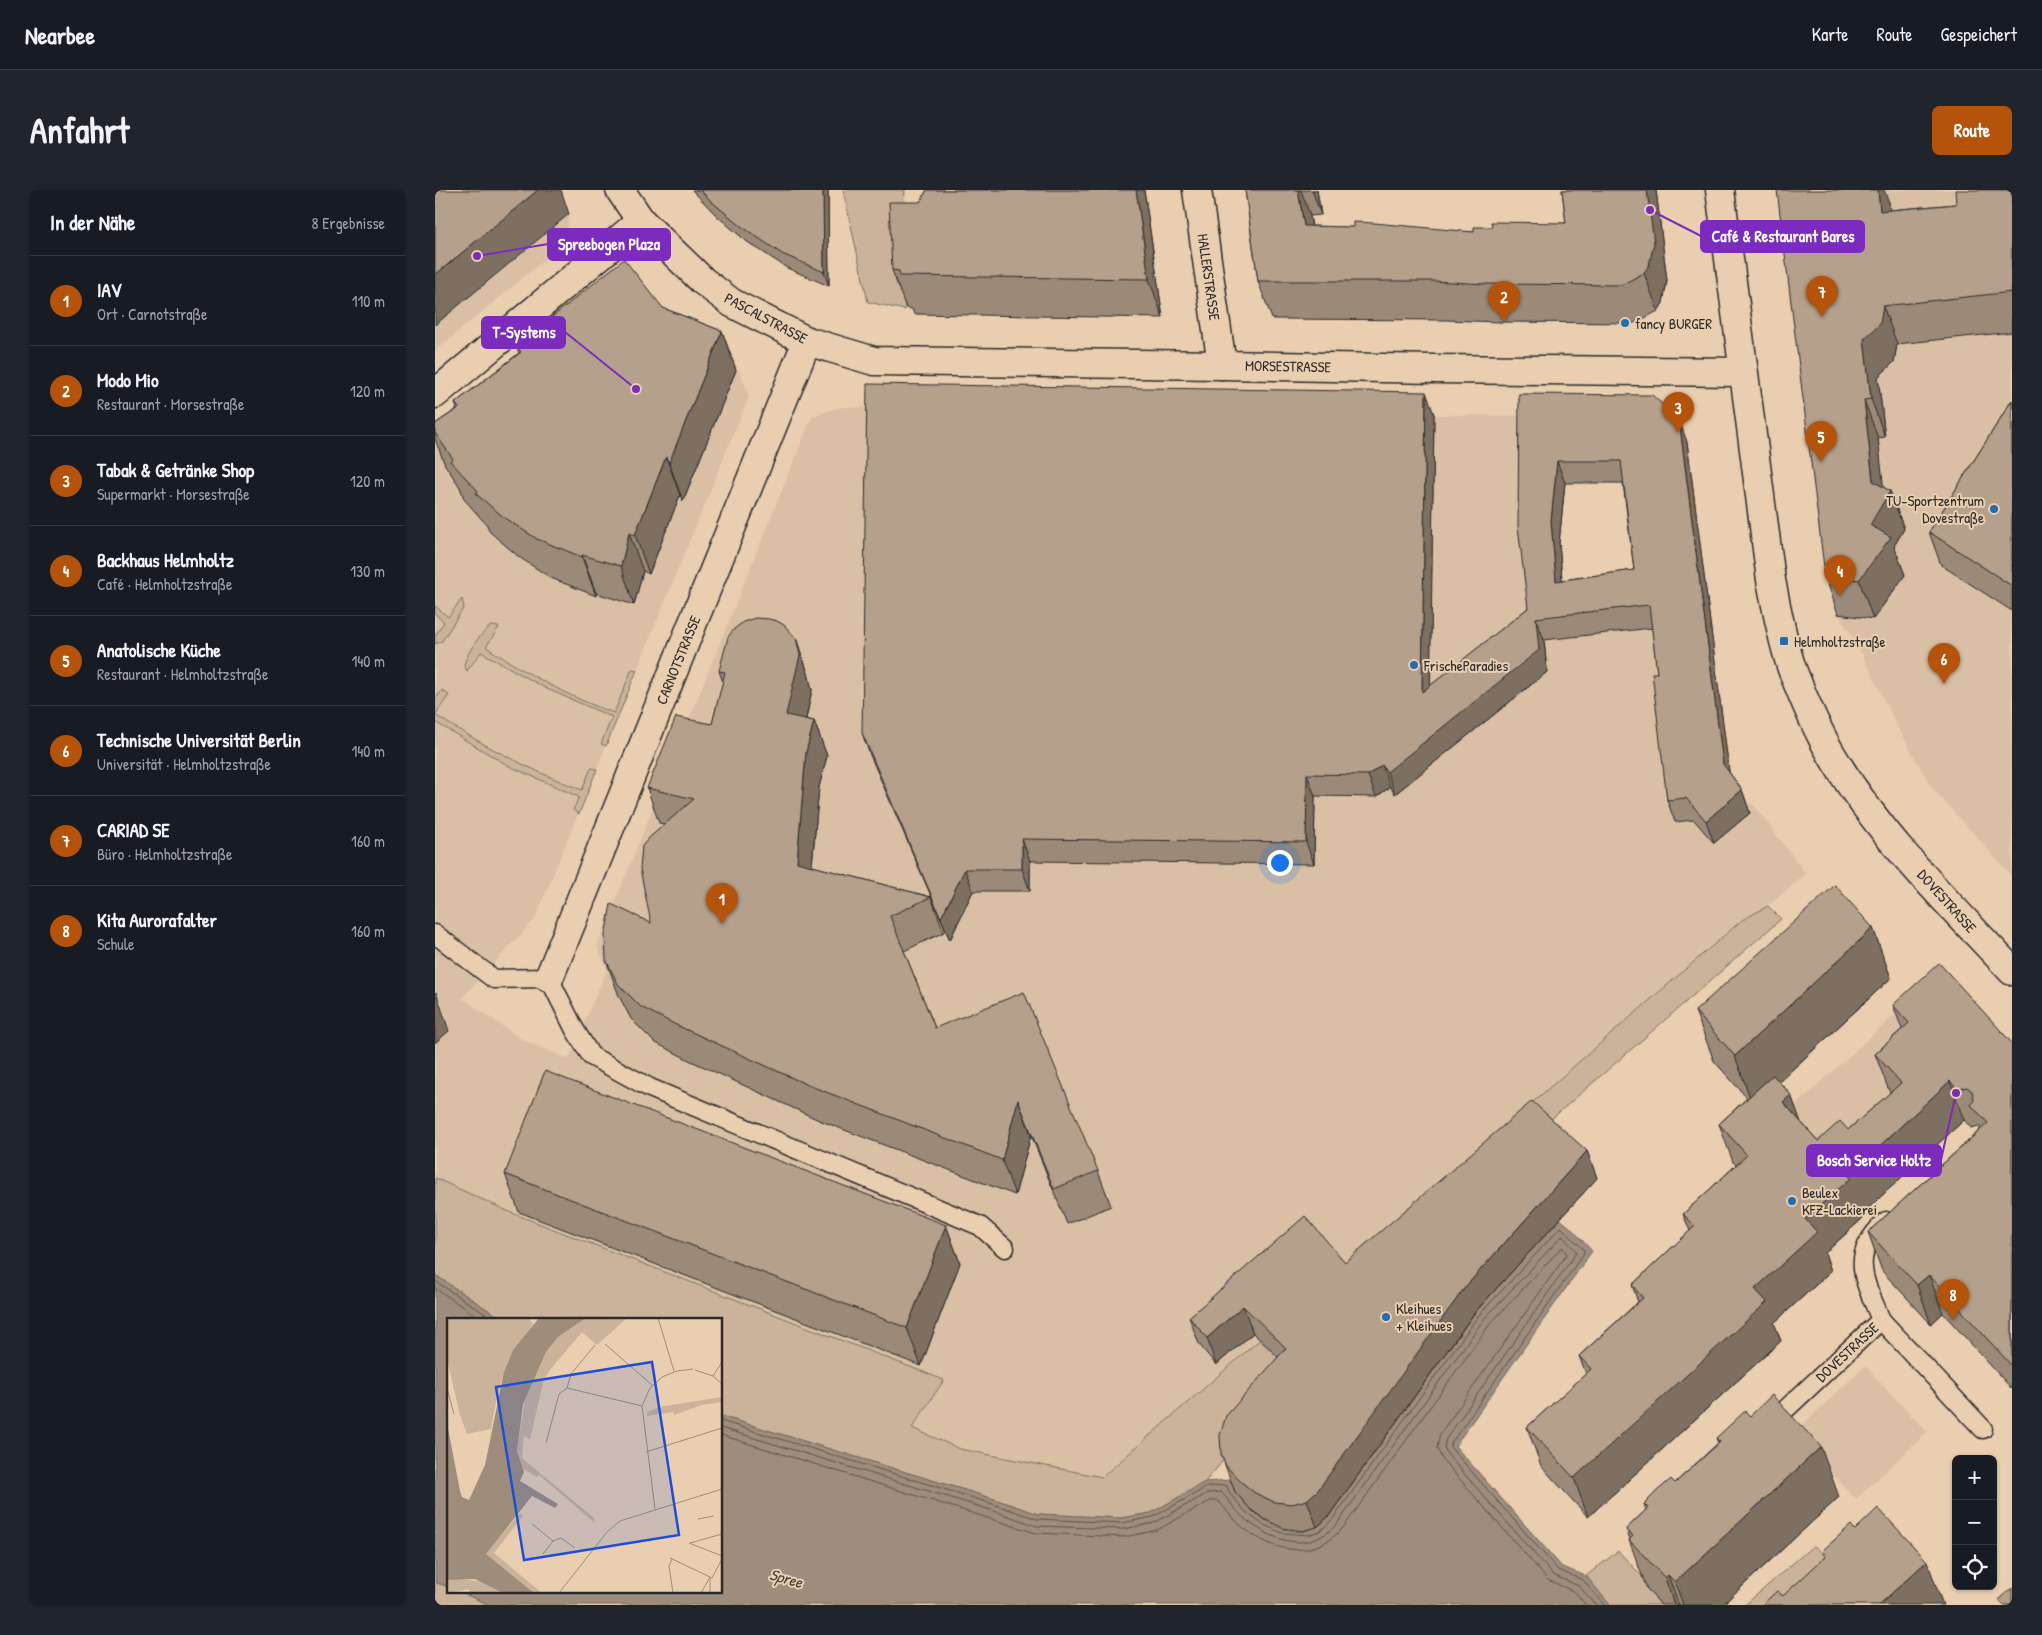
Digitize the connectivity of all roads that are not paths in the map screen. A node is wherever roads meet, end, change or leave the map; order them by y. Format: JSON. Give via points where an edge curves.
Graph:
{"nodes":[{"id":1,"x":620,"y":190,"type":"edge"},
{"id":2,"x":1197,"y":190,"type":"edge"},
{"id":3,"x":1720,"y":190,"type":"edge"},
{"id":4,"x":641,"y":221,"type":"junction"},
{"id":5,"x":807,"y":341,"type":"junction"},
{"id":6,"x":835,"y":350,"type":"joint"},
{"id":7,"x":1222,"y":365,"type":"junction"},
{"id":8,"x":1743,"y":372,"type":"junction"},
{"id":9,"x":435,"y":394,"type":"edge"},
{"id":10,"x":435,"y":934,"type":"edge"},
{"id":11,"x":2012,"y":971,"type":"edge"},
{"id":12,"x":549,"y":978,"type":"junction"},
{"id":13,"x":1895,"y":1213,"type":"edge"},
{"id":14,"x":1005,"y":1248,"type":"dead end"},
{"id":15,"x":1881,"y":1320,"type":"junction"},
{"id":16,"x":1983,"y":1430,"type":"dead end"},
{"id":17,"x":1758,"y":1436,"type":"edge"}],
"edges":[{"from":1,"to":4,"type":"street","name":"PASCALSTRASSE"},
{"from":2,"to":7,"type":"street","name":"HALLERSTRASSE"},
{"from":3,"to":8,"type":"street"},
{"from":4,"to":5,"type":"street","name":"PASCALSTRASSE","via":[[703,281],[732,303]]},
{"from":4,"to":9,"type":"street"},
{"from":5,"to":6,"type":"street","name":"PASCALSTRASSE"},
{"from":5,"to":12,"type":"street","name":"CARNOTSTRASSE"},
{"from":6,"to":7,"type":"street","name":"MORSESTRASSE","via":[[874,362]]},
{"from":7,"to":8,"type":"street","name":"MORSESTRASSE"},
{"from":8,"to":11,"type":"street","name":"DOVESTRASSE","via":[[1771,580],[1783,640],[1807,704],[1835,762],[1883,830]]},
{"from":10,"to":12,"type":"lane","via":[[494,979]]},
{"from":12,"to":14,"type":"lane","via":[[591,1056],[650,1088],[980,1226]]},
{"from":13,"to":15,"type":"lane","name":"DOVESTRASSE","via":[[1874,1232],[1864,1253],[1864,1276]]},
{"from":15,"to":16,"type":"lane"},
{"from":15,"to":17,"type":"lane","name":"DOVESTRASSE"}]}
